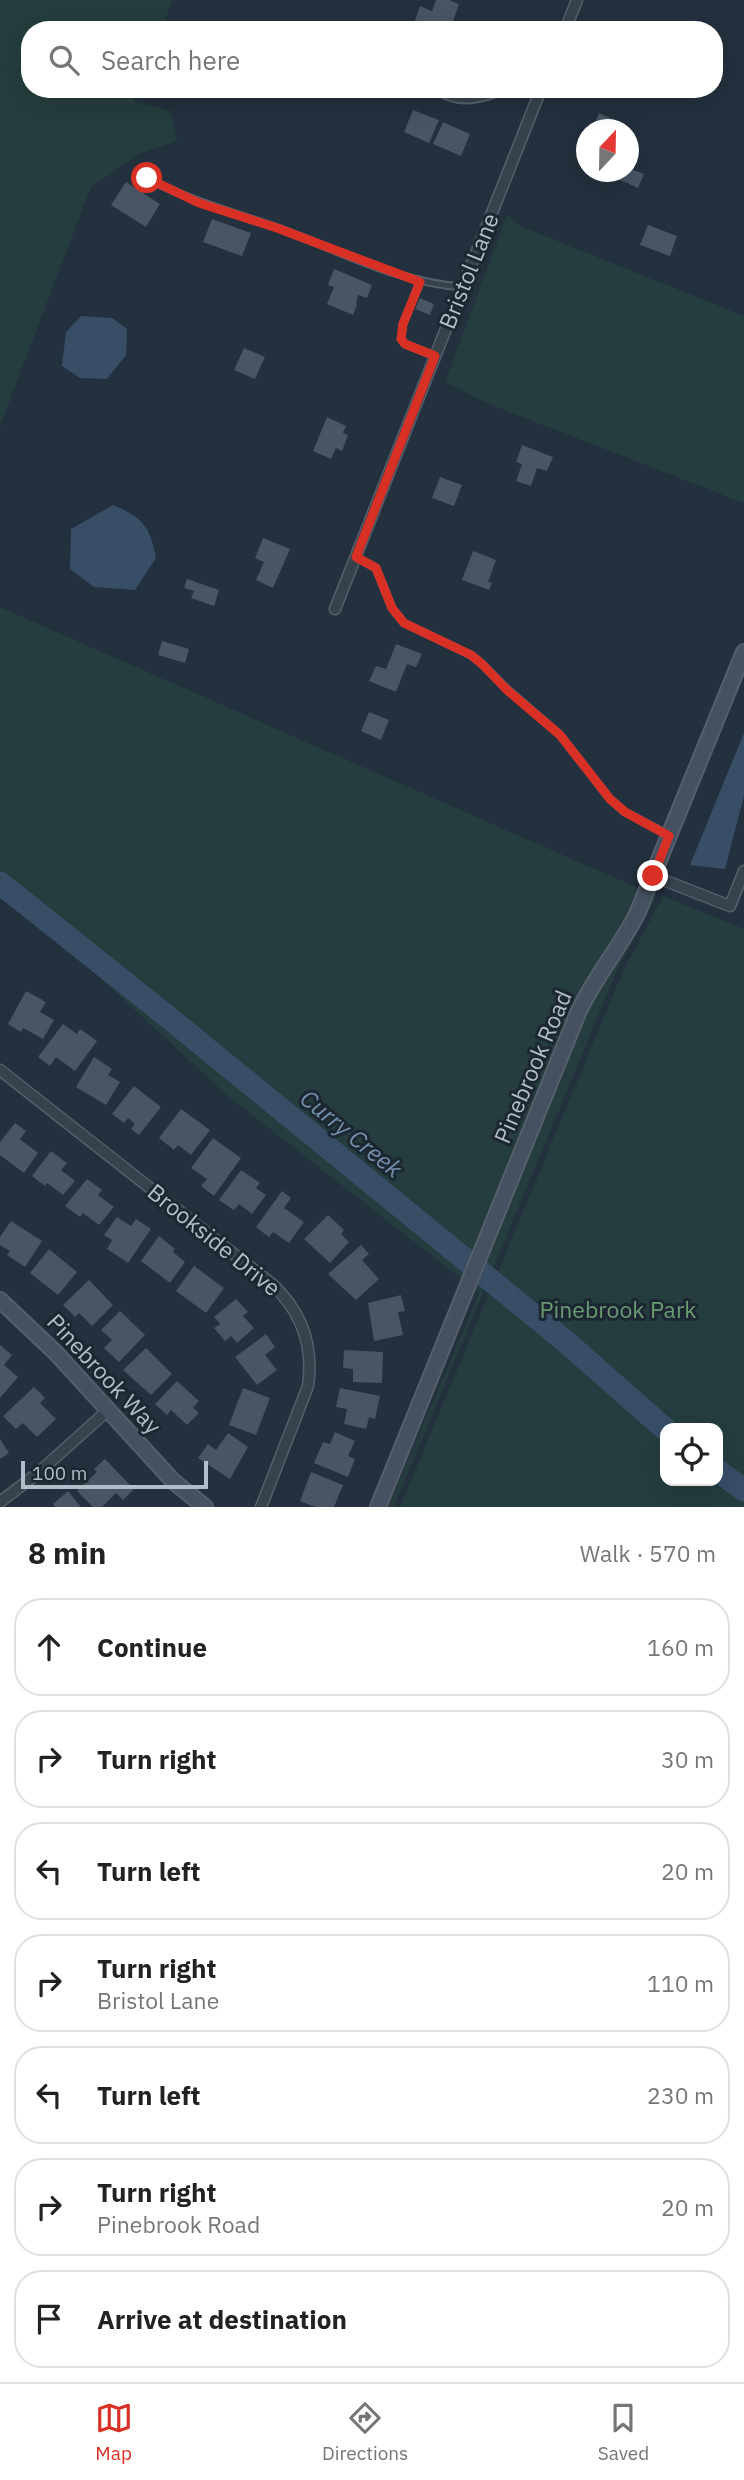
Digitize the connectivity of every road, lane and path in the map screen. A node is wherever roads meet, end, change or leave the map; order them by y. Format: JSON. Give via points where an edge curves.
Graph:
{"nodes":[{"id":1,"x":577,"y":0,"type":"edge"},
{"id":2,"x":569,"y":21,"type":"edge"},
{"id":3,"x":449,"y":98,"type":"edge"},
{"id":4,"x":479,"y":98,"type":"edge"},
{"id":5,"x":537,"y":98,"type":"edge"},
{"id":6,"x":147,"y":178,"type":"dead end"},
{"id":7,"x":420,"y":282,"type":"junction"},
{"id":8,"x":463,"y":287,"type":"junction"},
{"id":9,"x":435,"y":356,"type":"junction"},
{"id":10,"x":356,"y":557,"type":"junction"},
{"id":11,"x":335,"y":609,"type":"dead end"},
{"id":12,"x":744,"y":652,"type":"edge"},
{"id":13,"x":669,"y":836,"type":"junction"},
{"id":14,"x":744,"y":871,"type":"edge"},
{"id":15,"x":653,"y":876,"type":"junction"},
{"id":16,"x":0,"y":1070,"type":"edge"},
{"id":17,"x":0,"y":1300,"type":"edge"},
{"id":18,"x":107,"y":1410,"type":"junction"},
{"id":19,"x":0,"y":1502,"type":"edge"},
{"id":20,"x":205,"y":1507,"type":"edge"},
{"id":21,"x":261,"y":1507,"type":"edge"},
{"id":22,"x":378,"y":1507,"type":"edge"}],
"edges":[{"from":1,"to":2,"type":"street"},
{"from":3,"to":4,"type":"lane"},
{"from":5,"to":8,"type":"street","name":"Bristol Lane"},
{"from":6,"to":7,"type":"lane","via":[[199,203]]},
{"from":7,"to":8,"type":"lane"},
{"from":7,"to":9,"type":"lane","via":[[401,339]]},
{"from":8,"to":9,"type":"street","name":"Bristol Lane"},
{"from":9,"to":10,"type":"street","name":"Bristol Lane"},
{"from":10,"to":11,"type":"street","name":"Bristol Lane"},
{"from":10,"to":13,"type":"lane","via":[[376,568],[392,608],[404,623],[471,655],[560,735],[610,799]]},
{"from":12,"to":13,"type":"street","name":"Pinebrook Road"},
{"from":13,"to":15,"type":"street","name":"Pinebrook Road"},
{"from":14,"to":15,"type":"street","via":[[730,906]]},
{"from":15,"to":22,"type":"street","name":"Pinebrook Road","via":[[629,929],[584,1001]]},
{"from":16,"to":21,"type":"street","name":"Brookside Drive","via":[[272,1283],[298,1314],[309,1344],[308,1386]]},
{"from":17,"to":18,"type":"street","name":"Pinebrook Way"},
{"from":18,"to":19,"type":"street"},
{"from":18,"to":20,"type":"street","name":"Pinebrook Way","via":[[173,1481]]}]}
